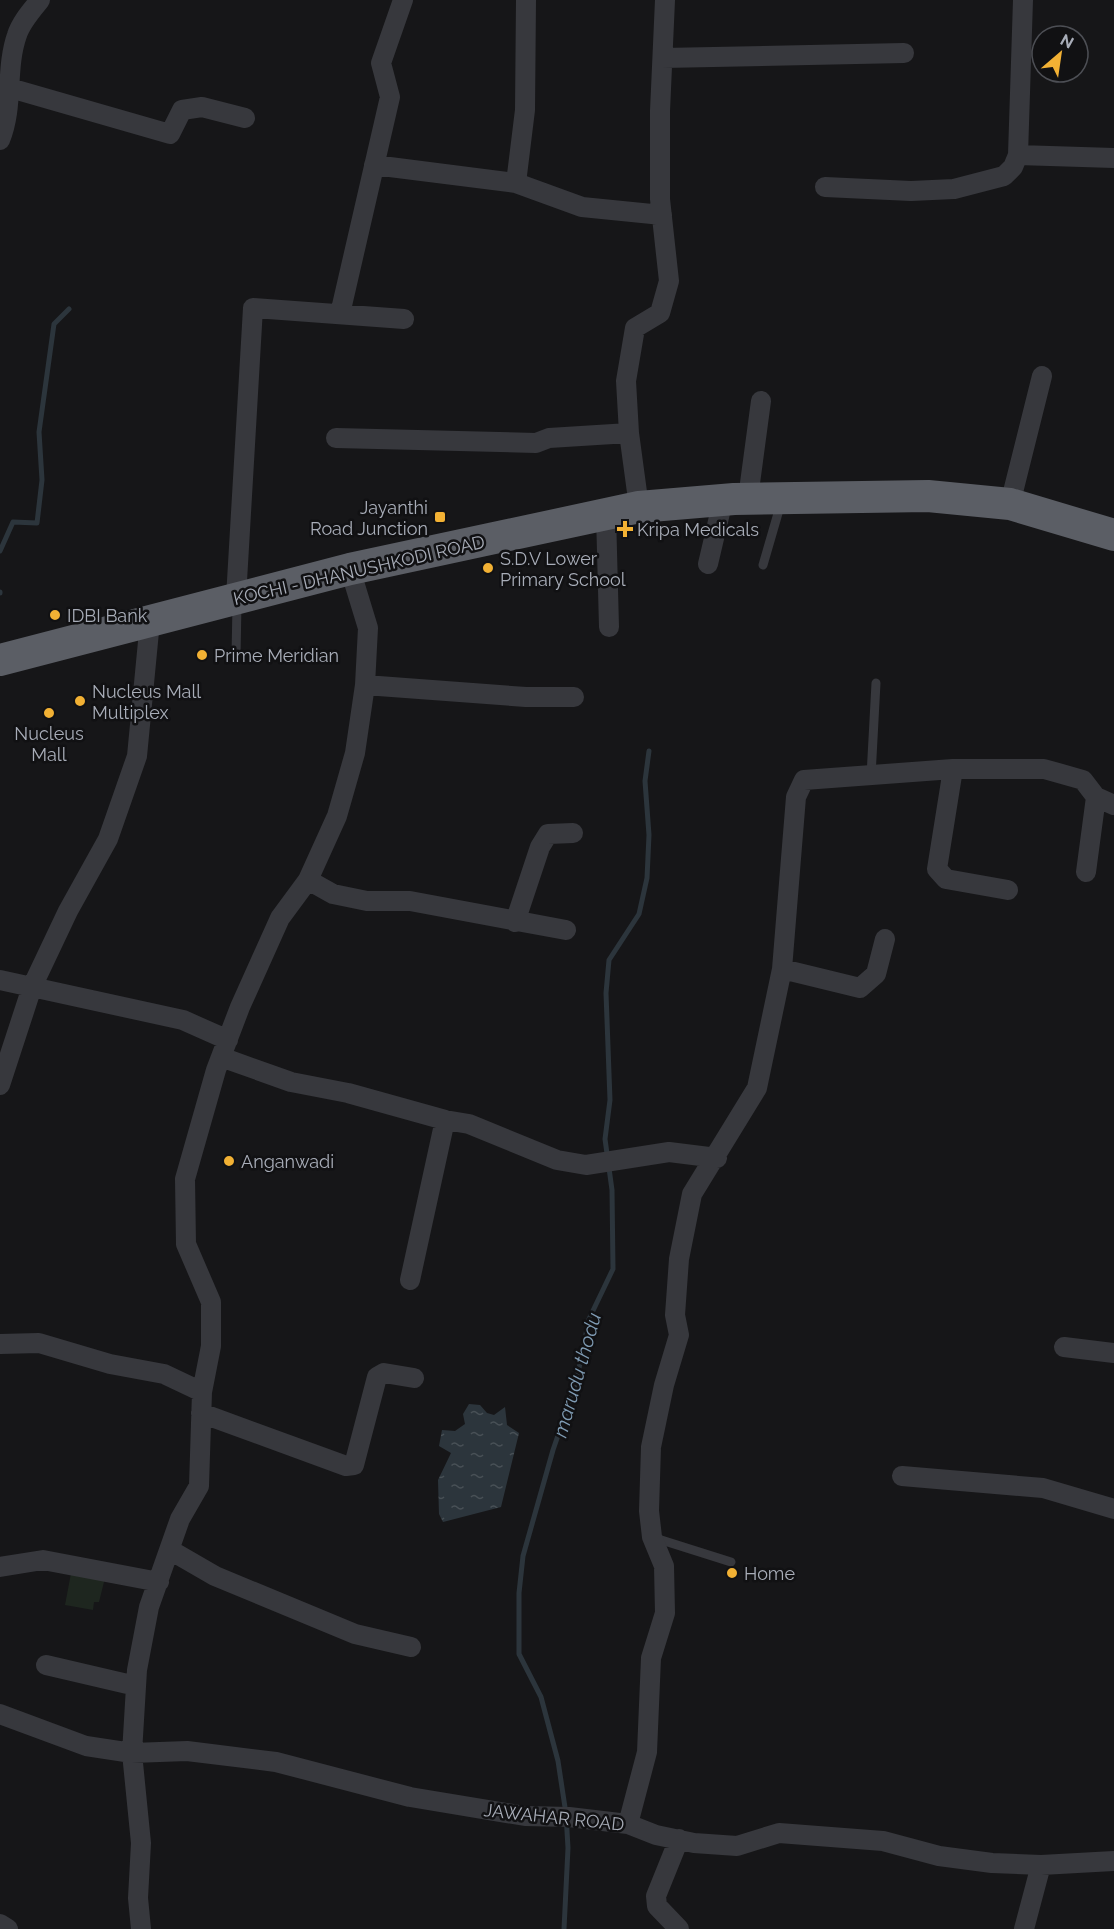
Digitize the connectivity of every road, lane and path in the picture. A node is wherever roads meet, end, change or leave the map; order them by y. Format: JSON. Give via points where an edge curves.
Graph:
{"nodes":[{"id":1,"x":40,"y":0,"type":"edge"},
{"id":2,"x":403,"y":0,"type":"edge"},
{"id":3,"x":526,"y":0,"type":"edge"},
{"id":4,"x":665,"y":0,"type":"edge"},
{"id":5,"x":1023,"y":0,"type":"edge"},
{"id":6,"x":904,"y":53,"type":"dead end"},
{"id":7,"x":663,"y":58,"type":"junction"},
{"id":8,"x":10,"y":88,"type":"junction"},
{"id":9,"x":244,"y":118,"type":"dead end"},
{"id":10,"x":0,"y":140,"type":"edge"},
{"id":11,"x":1018,"y":155,"type":"junction"},
{"id":12,"x":1114,"y":158,"type":"edge"},
{"id":13,"x":374,"y":165,"type":"junction"},
{"id":14,"x":516,"y":183,"type":"junction"},
{"id":15,"x":825,"y":187,"type":"dead end"},
{"id":16,"x":662,"y":215,"type":"junction"},
{"id":17,"x":340,"y":314,"type":"junction"},
{"id":18,"x":404,"y":319,"type":"dead end"},
{"id":19,"x":1042,"y":376,"type":"dead end"},
{"id":20,"x":761,"y":401,"type":"dead end"},
{"id":21,"x":629,"y":434,"type":"junction"},
{"id":22,"x":336,"y":438,"type":"dead end"},
{"id":23,"x":782,"y":498,"type":"junction"},
{"id":24,"x":736,"y":499,"type":"junction"},
{"id":25,"x":1010,"y":504,"type":"junction"},
{"id":26,"x":639,"y":507,"type":"junction"},
{"id":27,"x":606,"y":514,"type":"junction"},
{"id":28,"x":1114,"y":535,"type":"edge"},
{"id":29,"x":708,"y":564,"type":"dead end"},
{"id":30,"x":762,"y":566,"type":"dead end"},
{"id":31,"x":350,"y":568,"type":"junction"},
{"id":32,"x":236,"y":598,"type":"junction"},
{"id":33,"x":150,"y":621,"type":"junction"},
{"id":34,"x":609,"y":627,"type":"dead end"},
{"id":35,"x":236,"y":656,"type":"dead end"},
{"id":36,"x":0,"y":660,"type":"edge"},
{"id":37,"x":876,"y":683,"type":"dead end"},
{"id":38,"x":365,"y":685,"type":"junction"},
{"id":39,"x":574,"y":697,"type":"dead end"},
{"id":40,"x":953,"y":769,"type":"junction"},
{"id":41,"x":871,"y":776,"type":"junction"},
{"id":42,"x":1096,"y":797,"type":"junction"},
{"id":43,"x":1114,"y":805,"type":"edge"},
{"id":44,"x":573,"y":833,"type":"dead end"},
{"id":45,"x":1086,"y":872,"type":"dead end"},
{"id":46,"x":309,"y":880,"type":"junction"},
{"id":47,"x":1008,"y":890,"type":"dead end"},
{"id":48,"x":515,"y":922,"type":"junction"},
{"id":49,"x":566,"y":930,"type":"dead end"},
{"id":50,"x":885,"y":939,"type":"dead end"},
{"id":51,"x":782,"y":969,"type":"junction"},
{"id":52,"x":0,"y":980,"type":"edge"},
{"id":53,"x":32,"y":987,"type":"junction"},
{"id":54,"x":224,"y":1048,"type":"junction"},
{"id":55,"x":0,"y":1085,"type":"edge"},
{"id":56,"x":445,"y":1120,"type":"junction"},
{"id":57,"x":717,"y":1158,"type":"junction"},
{"id":58,"x":410,"y":1280,"type":"dead end"},
{"id":59,"x":0,"y":1344,"type":"edge"},
{"id":60,"x":1064,"y":1347,"type":"dead end"},
{"id":61,"x":1114,"y":1353,"type":"edge"},
{"id":62,"x":414,"y":1378,"type":"dead end"},
{"id":63,"x":202,"y":1392,"type":"junction"},
{"id":64,"x":201,"y":1413,"type":"junction"},
{"id":65,"x":902,"y":1476,"type":"dead end"},
{"id":66,"x":1114,"y":1509,"type":"edge"},
{"id":67,"x":652,"y":1537,"type":"junction"},
{"id":68,"x":170,"y":1550,"type":"junction"},
{"id":69,"x":731,"y":1562,"type":"dead end"},
{"id":70,"x":0,"y":1567,"type":"edge"},
{"id":71,"x":159,"y":1582,"type":"junction"},
{"id":72,"x":411,"y":1647,"type":"dead end"},
{"id":73,"x":46,"y":1665,"type":"dead end"},
{"id":74,"x":136,"y":1686,"type":"junction"},
{"id":75,"x":0,"y":1713,"type":"edge"},
{"id":76,"x":132,"y":1753,"type":"junction"},
{"id":77,"x":628,"y":1824,"type":"junction"},
{"id":78,"x":679,"y":1839,"type":"junction"},
{"id":79,"x":1114,"y":1861,"type":"edge"},
{"id":80,"x":1041,"y":1865,"type":"junction"},
{"id":81,"x":0,"y":1924,"type":"edge"},
{"id":82,"x":8,"y":1929,"type":"edge"},
{"id":83,"x":141,"y":1929,"type":"edge"},
{"id":84,"x":680,"y":1929,"type":"edge"},
{"id":85,"x":1024,"y":1929,"type":"edge"}],
"edges":[{"from":1,"to":8,"type":"street","via":[[17,34]]},
{"from":2,"to":13,"type":"street","via":[[381,63],[390,96]]},
{"from":3,"to":14,"type":"street","via":[[525,110]]},
{"from":4,"to":7,"type":"street"},
{"from":5,"to":11,"type":"street"},
{"from":6,"to":7,"type":"street"},
{"from":7,"to":16,"type":"street"},
{"from":8,"to":9,"type":"street","via":[[170,134],[182,110],[202,107]]},
{"from":8,"to":10,"type":"street","via":[[7,123]]},
{"from":11,"to":12,"type":"street"},
{"from":11,"to":15,"type":"street","via":[[1004,176],[954,189]]},
{"from":13,"to":14,"type":"street"},
{"from":13,"to":17,"type":"street"},
{"from":14,"to":16,"type":"street","via":[[582,207]]},
{"from":16,"to":21,"type":"street","via":[[669,281],[660,313],[636,328],[627,381]]},
{"from":17,"to":18,"type":"street"},
{"from":17,"to":32,"type":"street","via":[[253,308]]},
{"from":19,"to":25,"type":"street"},
{"from":20,"to":24,"type":"street"},
{"from":21,"to":22,"type":"street","via":[[536,442]]},
{"from":21,"to":26,"type":"street"},
{"from":23,"to":24,"type":"highway","name":"KOCHI - DHANUSHKODI ROAD"},
{"from":23,"to":25,"type":"highway","name":"KOCHI - DHANUSHKODI ROAD","via":[[928,496]]},
{"from":23,"to":30,"type":"lane"},
{"from":24,"to":26,"type":"highway","name":"KOCHI - DHANUSHKODI ROAD"},
{"from":24,"to":29,"type":"street"},
{"from":25,"to":28,"type":"highway","name":"KOCHI - DHANUSHKODI ROAD"},
{"from":26,"to":27,"type":"highway","name":"KOCHI - DHANUSHKODI ROAD"},
{"from":27,"to":31,"type":"highway","name":"KOCHI - DHANUSHKODI ROAD"},
{"from":27,"to":34,"type":"street"},
{"from":31,"to":32,"type":"highway","name":"KOCHI - DHANUSHKODI ROAD"},
{"from":31,"to":38,"type":"street","via":[[368,628]]},
{"from":32,"to":33,"type":"highway","name":"KOCHI - DHANUSHKODI ROAD"},
{"from":32,"to":35,"type":"lane"},
{"from":33,"to":36,"type":"highway","name":"KOCHI - DHANUSHKODI ROAD"},
{"from":33,"to":53,"type":"street","via":[[136,756],[108,839]]},
{"from":37,"to":41,"type":"lane"},
{"from":38,"to":39,"type":"street"},
{"from":38,"to":46,"type":"street","via":[[355,753],[338,816]]},
{"from":40,"to":41,"type":"street"},
{"from":40,"to":42,"type":"street","via":[[1044,769],[1083,780]]},
{"from":40,"to":47,"type":"street","via":[[937,869],[946,879]]},
{"from":41,"to":51,"type":"street","via":[[804,780],[796,797]]},
{"from":42,"to":43,"type":"street"},
{"from":42,"to":45,"type":"street"},
{"from":44,"to":48,"type":"street","via":[[548,834]]},
{"from":46,"to":48,"type":"street","via":[[333,894],[368,901],[410,902]]},
{"from":46,"to":54,"type":"street","via":[[280,918]]},
{"from":48,"to":49,"type":"street"},
{"from":50,"to":51,"type":"street","via":[[876,974],[860,988]]},
{"from":51,"to":57,"type":"street","via":[[757,1088]]},
{"from":52,"to":53,"type":"street"},
{"from":53,"to":54,"type":"street","via":[[183,1020]]},
{"from":53,"to":55,"type":"street"},
{"from":54,"to":56,"type":"street","via":[[291,1082]]},
{"from":54,"to":63,"type":"street","via":[[185,1179],[186,1244],[211,1302],[211,1346]]},
{"from":56,"to":57,"type":"street","via":[[469,1124],[557,1160],[586,1165],[669,1152]]},
{"from":56,"to":58,"type":"street"},
{"from":57,"to":67,"type":"street","via":[[692,1194],[680,1258],[675,1315],[680,1335],[664,1384],[651,1448]]},
{"from":59,"to":63,"type":"street","via":[[39,1343],[110,1365],[164,1374]]},
{"from":60,"to":61,"type":"street"},
{"from":62,"to":64,"type":"street","via":[[384,1372],[377,1377],[354,1465],[346,1466]]},
{"from":63,"to":64,"type":"street"},
{"from":64,"to":68,"type":"street","via":[[199,1486],[180,1519]]},
{"from":65,"to":66,"type":"street","via":[[1042,1488]]},
{"from":67,"to":69,"type":"lane"},
{"from":67,"to":77,"type":"street","via":[[664,1566],[665,1613],[651,1658],[647,1752]]},
{"from":68,"to":71,"type":"street"},
{"from":68,"to":72,"type":"street","via":[[215,1576],[355,1634]]},
{"from":70,"to":71,"type":"street","via":[[43,1560]]},
{"from":71,"to":74,"type":"street","via":[[149,1607]]},
{"from":73,"to":74,"type":"street"},
{"from":74,"to":76,"type":"street"},
{"from":75,"to":76,"type":"street","name":"JAWAHAR ROAD","via":[[86,1746]]},
{"from":76,"to":77,"type":"street","name":"JAWAHAR ROAD","via":[[187,1751],[276,1762],[410,1797],[525,1816]]},
{"from":76,"to":83,"type":"street","via":[[141,1843]]},
{"from":77,"to":78,"type":"street","name":"JAWAHAR ROAD"},
{"from":78,"to":80,"type":"street","name":"JAWAHAR ROAD","via":[[737,1846],[778,1833],[883,1841],[949,1858]]},
{"from":78,"to":84,"type":"street","via":[[656,1896],[657,1906]]},
{"from":79,"to":80,"type":"street","name":"JAWAHAR ROAD"},
{"from":80,"to":85,"type":"street"},
{"from":81,"to":82,"type":"street"}]}
